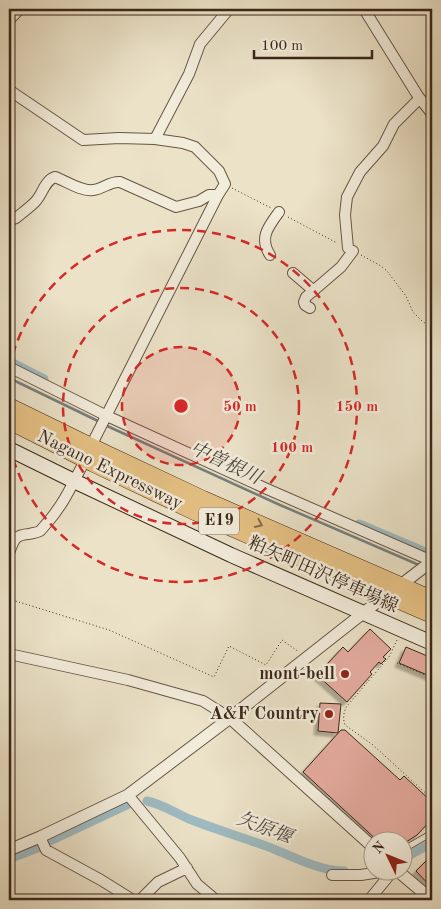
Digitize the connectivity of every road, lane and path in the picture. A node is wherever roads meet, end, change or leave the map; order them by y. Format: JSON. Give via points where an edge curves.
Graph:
{"nodes":[{"id":1,"x":20,"y":9,"type":"edge"},
{"id":2,"x":229,"y":9,"type":"edge"},
{"id":3,"x":364,"y":9,"type":"edge"},
{"id":4,"x":9,"y":20,"type":"edge"},
{"id":5,"x":9,"y":90,"type":"edge"},
{"id":6,"x":419,"y":98,"type":"junction"},
{"id":7,"x":432,"y":114,"type":"edge"},
{"id":8,"x":155,"y":139,"type":"junction"},
{"id":9,"x":225,"y":184,"type":"junction"},
{"id":10,"x":218,"y":195,"type":"junction"},
{"id":11,"x":279,"y":212,"type":"junction"},
{"id":12,"x":9,"y":216,"type":"edge"},
{"id":13,"x":350,"y":250,"type":"junction"},
{"id":14,"x":270,"y":256,"type":"dead end"},
{"id":15,"x":293,"y":273,"type":"dead end"},
{"id":16,"x":314,"y":291,"type":"junction"},
{"id":17,"x":310,"y":308,"type":"dead end"},
{"id":18,"x":432,"y":328,"type":"edge"},
{"id":19,"x":9,"y":367,"type":"edge"},
{"id":20,"x":9,"y":407,"type":"edge"},
{"id":21,"x":107,"y":416,"type":"junction"},
{"id":22,"x":9,"y":420,"type":"edge"},
{"id":23,"x":94,"y":440,"type":"dead end"},
{"id":24,"x":9,"y":449,"type":"edge"},
{"id":25,"x":82,"y":466,"type":"dead end"},
{"id":26,"x":74,"y":481,"type":"junction"},
{"id":27,"x":9,"y":553,"type":"edge"},
{"id":28,"x":432,"y":561,"type":"edge"},
{"id":29,"x":406,"y":581,"type":"dead end"},
{"id":30,"x":9,"y":599,"type":"edge"},
{"id":31,"x":381,"y":599,"type":"dead end"},
{"id":32,"x":432,"y":600,"type":"edge"},
{"id":33,"x":363,"y":613,"type":"junction"},
{"id":34,"x":432,"y":614,"type":"edge"},
{"id":35,"x":399,"y":635,"type":"dead end"},
{"id":36,"x":432,"y":643,"type":"edge"},
{"id":37,"x":9,"y":654,"type":"edge"},
{"id":38,"x":307,"y":657,"type":"junction"},
{"id":39,"x":397,"y":663,"type":"dead end"},
{"id":40,"x":432,"y":678,"type":"edge"},
{"id":41,"x":230,"y":718,"type":"junction"},
{"id":42,"x":128,"y":794,"type":"junction"},
{"id":43,"x":432,"y":799,"type":"edge"},
{"id":44,"x":432,"y":833,"type":"edge"},
{"id":45,"x":40,"y":837,"type":"junction"},
{"id":46,"x":364,"y":839,"type":"edge"},
{"id":47,"x":414,"y":843,"type":"edge"},
{"id":48,"x":9,"y":850,"type":"edge"},
{"id":49,"x":187,"y":868,"type":"junction"},
{"id":50,"x":332,"y":874,"type":"dead end"},
{"id":51,"x":364,"y":875,"type":"edge"},
{"id":52,"x":384,"y":882,"type":"edge"},
{"id":53,"x":411,"y":882,"type":"edge"},
{"id":54,"x":134,"y":900,"type":"edge"},
{"id":55,"x":140,"y":900,"type":"edge"},
{"id":56,"x":216,"y":900,"type":"edge"},
{"id":57,"x":369,"y":900,"type":"edge"},
{"id":58,"x":432,"y":900,"type":"edge"}],
"edges":[{"from":1,"to":4,"type":"street"},
{"from":2,"to":8,"type":"street","via":[[200,44],[189,74]]},
{"from":3,"to":6,"type":"street"},
{"from":5,"to":8,"type":"street","via":[[84,140]]},
{"from":6,"to":7,"type":"street"},
{"from":6,"to":13,"type":"street","via":[[394,124],[383,146],[360,172],[347,197],[345,215]]},
{"from":8,"to":9,"type":"street","via":[[195,147],[219,171]]},
{"from":9,"to":10,"type":"street"},
{"from":9,"to":11,"type":"path"},
{"from":10,"to":12,"type":"street","via":[[176,207],[120,182],[86,190],[55,177],[35,202],[16,218]]},
{"from":10,"to":21,"type":"street"},
{"from":11,"to":13,"type":"path"},
{"from":11,"to":14,"type":"street","via":[[265,234],[264,242]]},
{"from":13,"to":16,"type":"street","via":[[341,266]]},
{"from":13,"to":18,"type":"path","via":[[387,270],[413,312]]},
{"from":15,"to":16,"type":"street"},
{"from":16,"to":17,"type":"street","via":[[304,302]]},
{"from":19,"to":21,"type":"street"},
{"from":20,"to":32,"type":"highway","name":"Nagano Expressway","number":"E19","one_way":true,"via":[[203,500]]},
{"from":21,"to":23,"type":"street"},
{"from":21,"to":28,"type":"street"},
{"from":22,"to":34,"type":"highway","name":"Nagano Expressway","number":"E19","via":[[197,512]]},
{"from":24,"to":26,"type":"main road","name":"粕矢町田沢停車場線"},
{"from":25,"to":26,"type":"street"},
{"from":26,"to":27,"type":"street","via":[[52,517],[36,533],[17,536]]},
{"from":26,"to":33,"type":"main road","name":"粕矢町田沢停車場線"},
{"from":28,"to":29,"type":"street"},
{"from":30,"to":38,"type":"path","via":[[109,630],[214,677],[229,646],[266,665],[282,640]]},
{"from":31,"to":33,"type":"street"},
{"from":33,"to":36,"type":"main road","name":"粕矢町田沢停車場線"},
{"from":33,"to":38,"type":"street"},
{"from":35,"to":43,"type":"path","via":[[389,657],[344,710],[344,721]]},
{"from":37,"to":41,"type":"street","via":[[128,680],[203,701]]},
{"from":38,"to":41,"type":"street"},
{"from":39,"to":40,"type":"path"},
{"from":41,"to":42,"type":"street"},
{"from":41,"to":46,"type":"street"},
{"from":42,"to":45,"type":"street"},
{"from":42,"to":49,"type":"street"},
{"from":44,"to":47,"type":"lane"},
{"from":45,"to":48,"type":"street"},
{"from":45,"to":54,"type":"street","via":[[46,850]]},
{"from":49,"to":55,"type":"street","via":[[158,882]]},
{"from":49,"to":56,"type":"street","via":[[197,884]]},
{"from":50,"to":51,"type":"street"},
{"from":52,"to":57,"type":"street"},
{"from":53,"to":58,"type":"street"}]}
